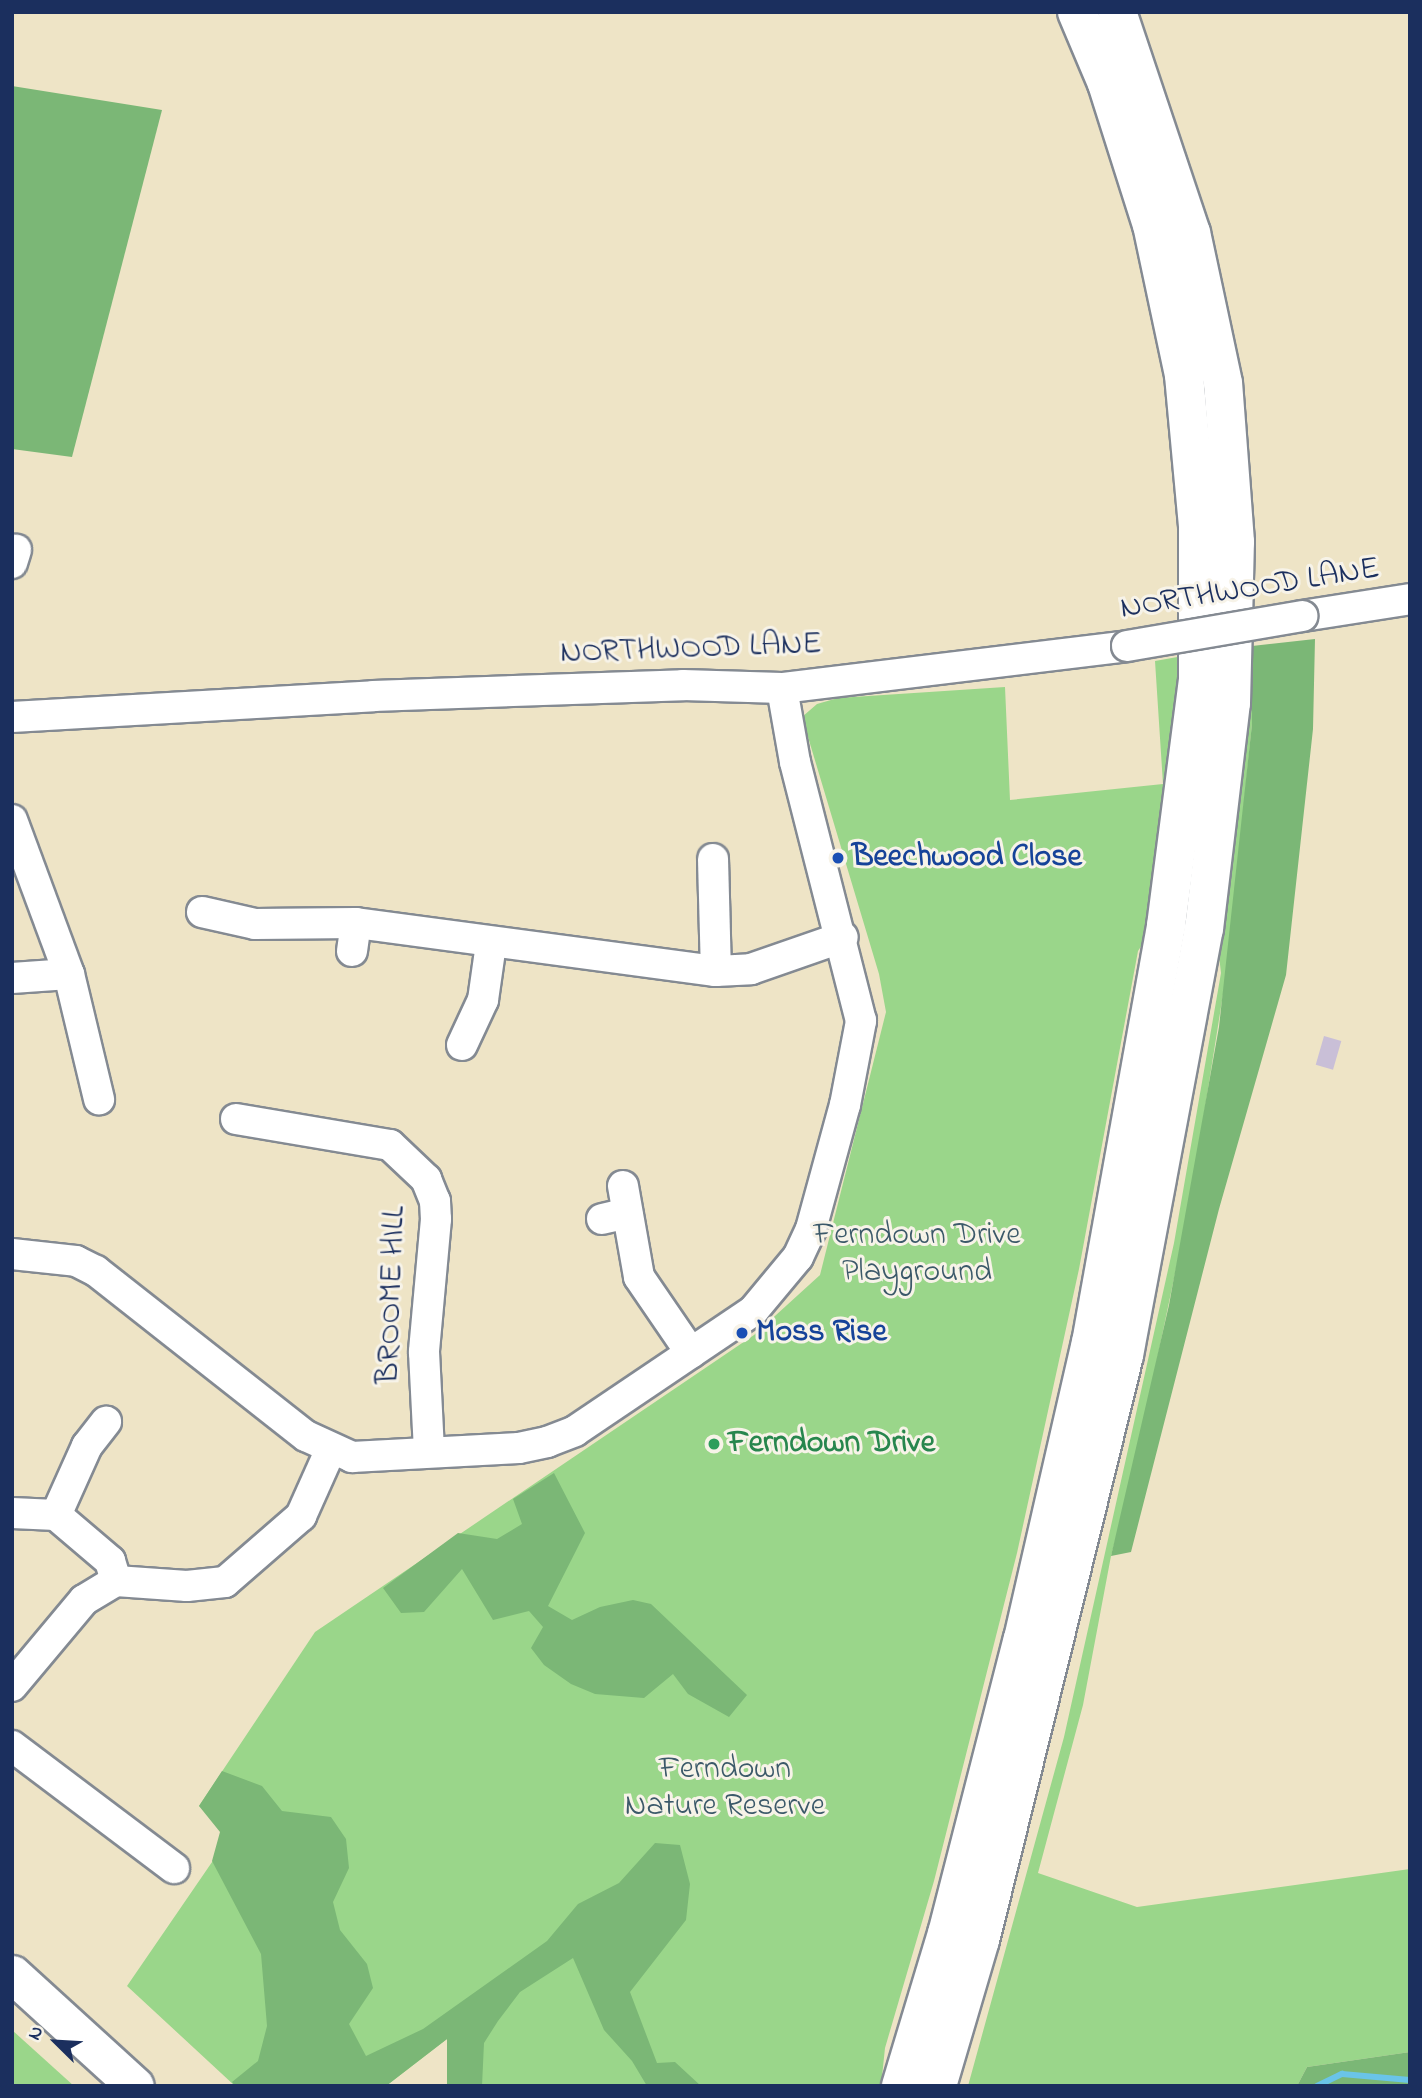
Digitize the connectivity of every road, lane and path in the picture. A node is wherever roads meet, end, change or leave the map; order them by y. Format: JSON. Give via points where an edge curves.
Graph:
{"nodes":[{"id":1,"x":1077,"y":12,"type":"edge"},
{"id":2,"x":1117,"y":12,"type":"edge"},
{"id":3,"x":1410,"y":599,"type":"edge"},
{"id":4,"x":782,"y":688,"type":"junction"},
{"id":5,"x":12,"y":717,"type":"edge"},
{"id":6,"x":12,"y":820,"type":"edge"},
{"id":7,"x":713,"y":859,"type":"dead end"},
{"id":8,"x":202,"y":912,"type":"dead end"},
{"id":9,"x":843,"y":937,"type":"junction"},
{"id":10,"x":491,"y":944,"type":"junction"},
{"id":11,"x":716,"y":971,"type":"junction"},
{"id":12,"x":69,"y":974,"type":"junction"},
{"id":13,"x":12,"y":978,"type":"edge"},
{"id":14,"x":462,"y":1045,"type":"dead end"},
{"id":15,"x":99,"y":1099,"type":"dead end"},
{"id":16,"x":236,"y":1119,"type":"dead end"},
{"id":17,"x":617,"y":1206,"type":"dead end"},
{"id":18,"x":12,"y":1254,"type":"edge"},
{"id":19,"x":691,"y":1353,"type":"junction"},
{"id":20,"x":107,"y":1422,"type":"dead end"},
{"id":21,"x":331,"y":1449,"type":"junction"},
{"id":22,"x":429,"y":1452,"type":"junction"},
{"id":23,"x":12,"y":1513,"type":"edge"},
{"id":24,"x":56,"y":1515,"type":"junction"},
{"id":25,"x":116,"y":1581,"type":"junction"},
{"id":26,"x":12,"y":1686,"type":"edge"},
{"id":27,"x":12,"y":1746,"type":"edge"},
{"id":28,"x":174,"y":1868,"type":"dead end"},
{"id":29,"x":12,"y":1974,"type":"edge"},
{"id":30,"x":135,"y":2086,"type":"edge"},
{"id":31,"x":901,"y":2086,"type":"edge"},
{"id":32,"x":937,"y":2086,"type":"edge"}],
"edges":[{"from":1,"to":31,"type":"highway","via":[[1107,83],[1152,225],[1184,375],[1198,526],[1198,680],[1166,926],[1091,1343],[1016,1666],[947,1934]]},
{"from":2,"to":32,"type":"highway","via":[[1191,233],[1223,383],[1235,542],[1231,703],[1204,929],[1124,1355],[980,1940]]},
{"from":3,"to":4,"type":"street","name":"NORTHWOOD LANE","bridge":true,"via":[[1126,646]]},
{"from":4,"to":5,"type":"street","name":"NORTHWOOD LANE","via":[[683,685],[387,696]]},
{"from":4,"to":9,"type":"street","via":[[795,762]]},
{"from":6,"to":12,"type":"street"},
{"from":7,"to":11,"type":"street"},
{"from":8,"to":10,"type":"street","via":[[354,937]]},
{"from":9,"to":11,"type":"street","via":[[751,969]]},
{"from":9,"to":19,"type":"street","via":[[861,1021],[845,1105],[811,1229],[798,1256],[753,1311]]},
{"from":10,"to":11,"type":"street"},
{"from":10,"to":14,"type":"street","via":[[483,1000]]},
{"from":12,"to":13,"type":"street"},
{"from":12,"to":15,"type":"street"},
{"from":16,"to":22,"type":"street","name":"BROOME HILL","via":[[390,1145],[426,1180],[435,1201],[436,1219],[424,1352]]},
{"from":17,"to":19,"type":"street","via":[[639,1277]]},
{"from":18,"to":21,"type":"street","via":[[76,1261],[96,1270],[306,1436]]},
{"from":19,"to":22,"type":"street","via":[[575,1431],[547,1442]]},
{"from":20,"to":24,"type":"street","via":[[87,1446]]},
{"from":21,"to":22,"type":"street","via":[[352,1457]]},
{"from":21,"to":25,"type":"street","via":[[302,1516],[225,1583],[187,1586]]},
{"from":23,"to":24,"type":"street"},
{"from":24,"to":25,"type":"street","via":[[110,1562]]},
{"from":25,"to":26,"type":"street","via":[[83,1600]]},
{"from":27,"to":28,"type":"street"},
{"from":29,"to":30,"type":"main road"}]}
